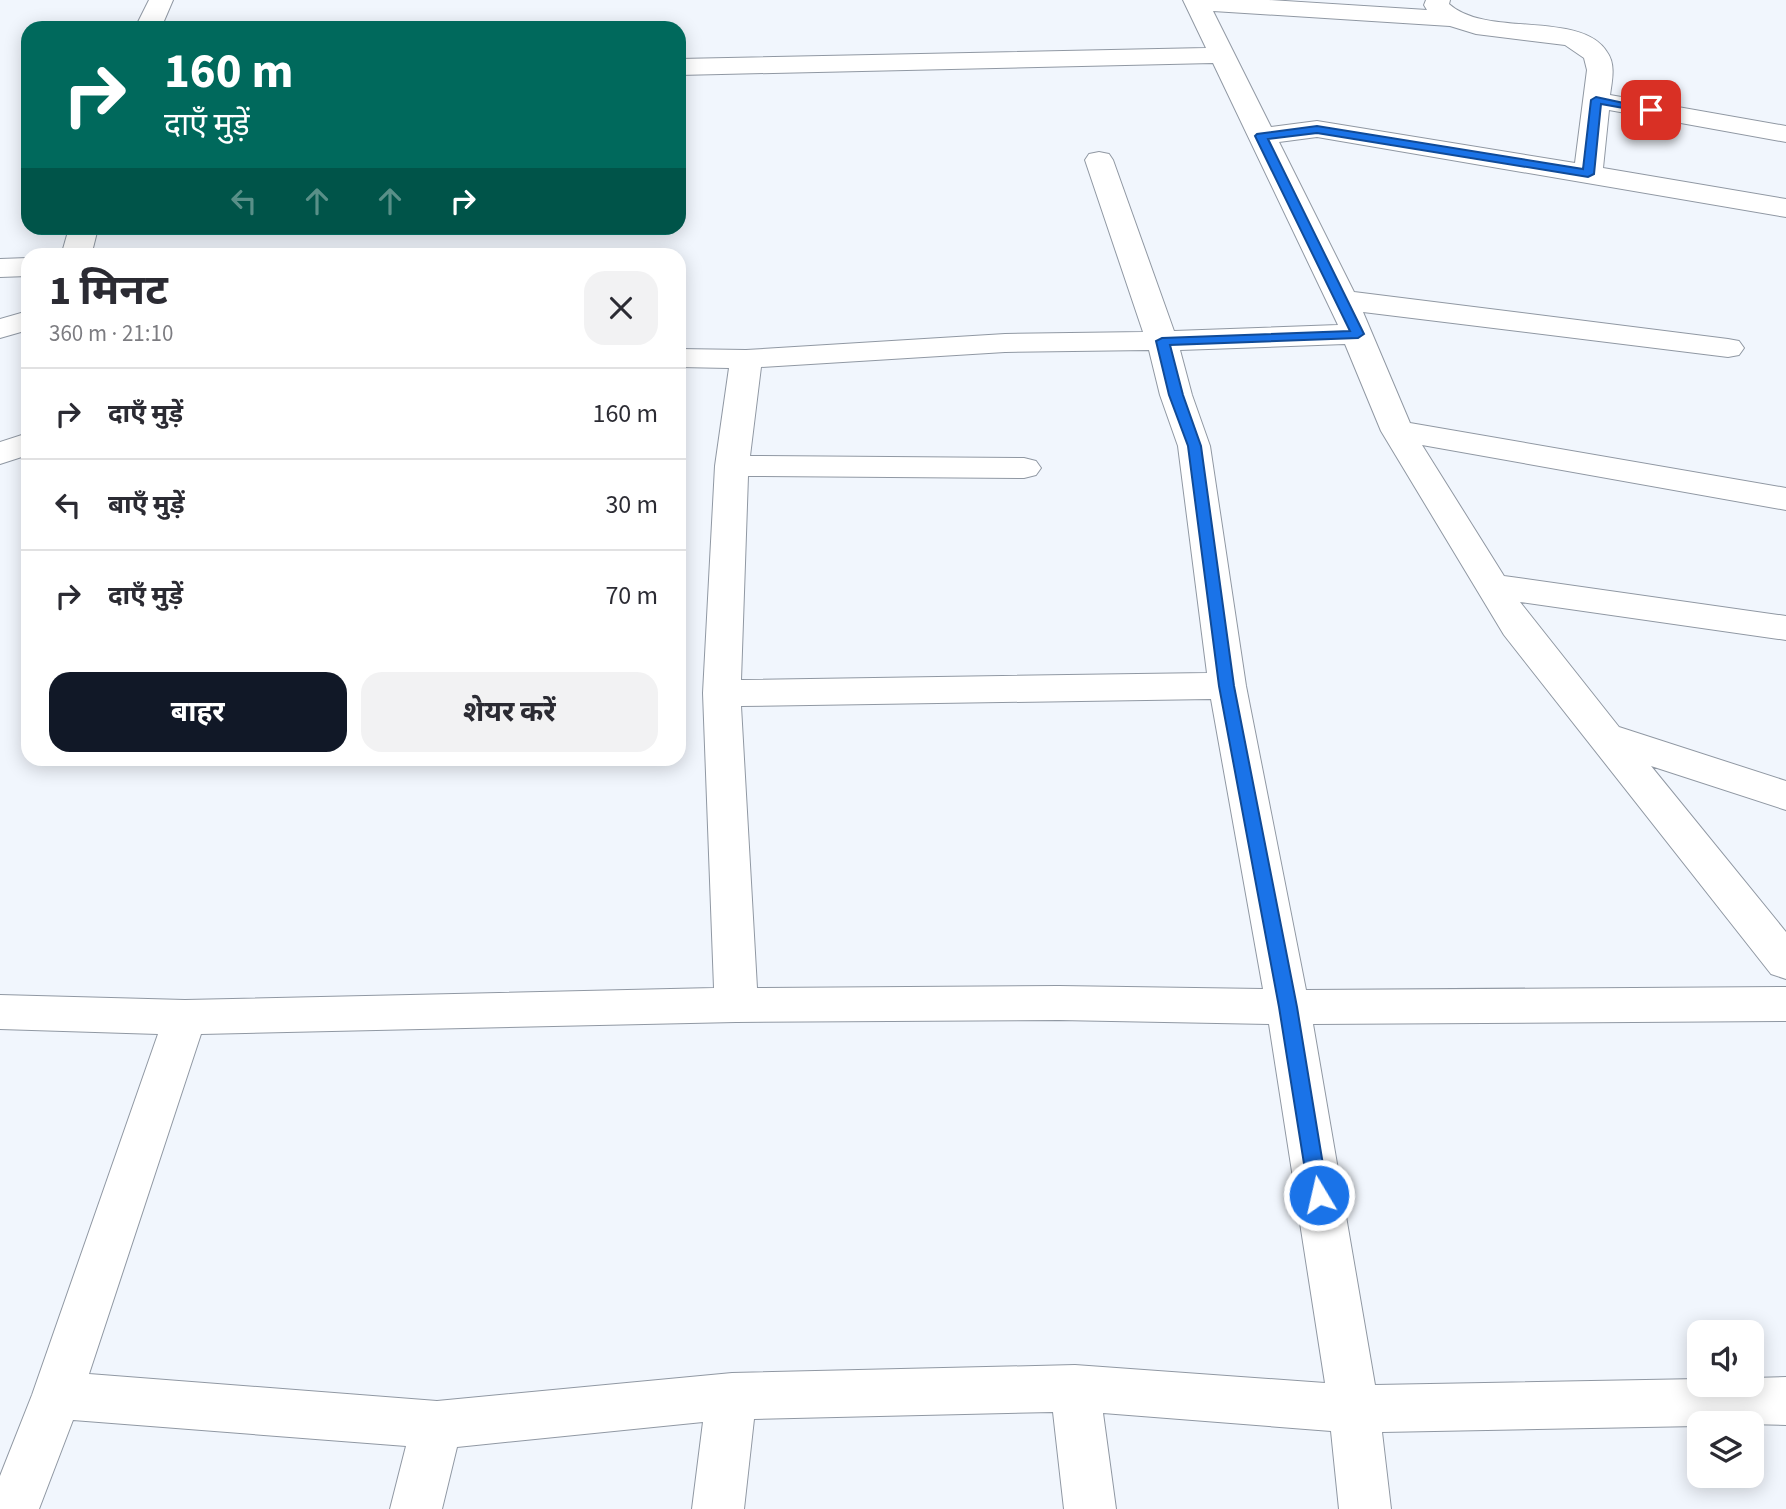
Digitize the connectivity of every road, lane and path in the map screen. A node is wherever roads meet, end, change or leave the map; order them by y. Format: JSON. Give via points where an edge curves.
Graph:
{"nodes":[{"id":1,"x":161,"y":0,"type":"edge"},
{"id":2,"x":1196,"y":1,"type":"edge"},
{"id":3,"x":1444,"y":10,"type":"edge"},
{"id":4,"x":151,"y":21,"type":"edge"},
{"id":5,"x":1223,"y":55,"type":"junction"},
{"id":6,"x":686,"y":67,"type":"edge"},
{"id":7,"x":1596,"y":100,"type":"junction"},
{"id":8,"x":1786,"y":134,"type":"edge"},
{"id":9,"x":1261,"y":136,"type":"junction"},
{"id":10,"x":1099,"y":160,"type":"dead end"},
{"id":11,"x":1588,"y":174,"type":"junction"},
{"id":12,"x":1786,"y":208,"type":"edge"},
{"id":13,"x":21,"y":267,"type":"edge"},
{"id":14,"x":0,"y":268,"type":"edge"},
{"id":15,"x":1343,"y":300,"type":"junction"},
{"id":16,"x":21,"y":322,"type":"edge"},
{"id":17,"x":0,"y":329,"type":"edge"},
{"id":18,"x":1358,"y":334,"type":"junction"},
{"id":19,"x":1162,"y":341,"type":"junction"},
{"id":20,"x":1728,"y":348,"type":"dead end"},
{"id":21,"x":686,"y":358,"type":"edge"},
{"id":22,"x":746,"y":359,"type":"junction"},
{"id":23,"x":1397,"y":431,"type":"junction"},
{"id":24,"x":21,"y":446,"type":"edge"},
{"id":25,"x":0,"y":453,"type":"edge"},
{"id":26,"x":732,"y":466,"type":"junction"},
{"id":27,"x":1024,"y":468,"type":"dead end"},
{"id":28,"x":1786,"y":499,"type":"edge"},
{"id":29,"x":1491,"y":586,"type":"junction"},
{"id":30,"x":1786,"y":628,"type":"edge"},
{"id":31,"x":1227,"y":686,"type":"junction"},
{"id":32,"x":722,"y":693,"type":"junction"},
{"id":33,"x":1604,"y":736,"type":"junction"},
{"id":34,"x":1786,"y":796,"type":"edge"},
{"id":35,"x":1786,"y":962,"type":"edge"},
{"id":36,"x":1786,"y":1004,"type":"edge"},
{"id":37,"x":736,"y":1005,"type":"junction"},
{"id":38,"x":1288,"y":1007,"type":"junction"},
{"id":39,"x":0,"y":1012,"type":"edge"},
{"id":40,"x":184,"y":1017,"type":"junction"},
{"id":41,"x":1075,"y":1388,"type":"junction"},
{"id":42,"x":57,"y":1395,"type":"junction"},
{"id":43,"x":732,"y":1396,"type":"junction"},
{"id":44,"x":1786,"y":1401,"type":"edge"},
{"id":45,"x":1354,"y":1409,"type":"junction"},
{"id":46,"x":437,"y":1424,"type":"junction"},
{"id":47,"x":13,"y":1509,"type":"edge"},
{"id":48,"x":416,"y":1509,"type":"edge"},
{"id":49,"x":718,"y":1509,"type":"edge"},
{"id":50,"x":1090,"y":1509,"type":"edge"},
{"id":51,"x":1365,"y":1509,"type":"edge"}],
"edges":[{"from":1,"to":4,"type":"street"},
{"from":2,"to":3,"type":"street"},
{"from":2,"to":5,"type":"street"},
{"from":3,"to":7,"type":"street","via":[[1476,26],[1572,38],[1596,54],[1600,70]]},
{"from":5,"to":6,"type":"street"},
{"from":5,"to":9,"type":"street"},
{"from":7,"to":8,"type":"street"},
{"from":7,"to":11,"type":"street"},
{"from":9,"to":11,"type":"street","via":[[1317,129]]},
{"from":9,"to":15,"type":"street"},
{"from":10,"to":19,"type":"street"},
{"from":11,"to":12,"type":"street"},
{"from":13,"to":14,"type":"street"},
{"from":15,"to":18,"type":"street"},
{"from":15,"to":20,"type":"street"},
{"from":16,"to":17,"type":"street"},
{"from":18,"to":19,"type":"street"},
{"from":18,"to":23,"type":"street"},
{"from":19,"to":22,"type":"street","via":[[1005,343]]},
{"from":19,"to":31,"type":"street","via":[[1194,446]]},
{"from":21,"to":22,"type":"street"},
{"from":22,"to":26,"type":"street"},
{"from":23,"to":28,"type":"street"},
{"from":23,"to":29,"type":"street"},
{"from":24,"to":25,"type":"street"},
{"from":26,"to":27,"type":"street"},
{"from":26,"to":32,"type":"street"},
{"from":29,"to":30,"type":"street"},
{"from":29,"to":33,"type":"street"},
{"from":31,"to":32,"type":"street"},
{"from":31,"to":38,"type":"street"},
{"from":32,"to":37,"type":"street"},
{"from":33,"to":34,"type":"street"},
{"from":33,"to":35,"type":"street"},
{"from":36,"to":38,"type":"street"},
{"from":37,"to":38,"type":"street"},
{"from":37,"to":40,"type":"street"},
{"from":38,"to":45,"type":"street"},
{"from":39,"to":40,"type":"street"},
{"from":40,"to":42,"type":"street"},
{"from":41,"to":43,"type":"street"},
{"from":41,"to":45,"type":"street"},
{"from":41,"to":50,"type":"street"},
{"from":42,"to":46,"type":"street"},
{"from":42,"to":47,"type":"street"},
{"from":43,"to":46,"type":"street"},
{"from":43,"to":49,"type":"street"},
{"from":44,"to":45,"type":"street"},
{"from":45,"to":51,"type":"street"},
{"from":46,"to":48,"type":"street"}]}
